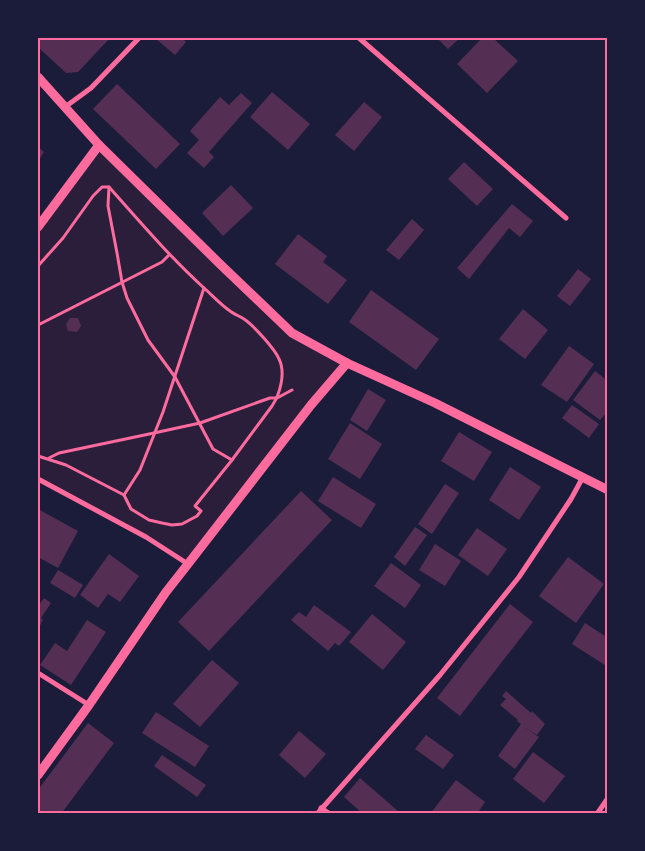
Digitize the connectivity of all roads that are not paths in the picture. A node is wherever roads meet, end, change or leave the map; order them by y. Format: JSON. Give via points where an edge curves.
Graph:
{"nodes":[{"id":1,"x":139,"y":38,"type":"edge"},
{"id":2,"x":359,"y":38,"type":"edge"},
{"id":3,"x":38,"y":77,"type":"edge"},
{"id":4,"x":65,"y":107,"type":"junction"},
{"id":5,"x":99,"y":145,"type":"junction"},
{"id":6,"x":566,"y":218,"type":"dead end"},
{"id":7,"x":38,"y":227,"type":"edge"},
{"id":8,"x":347,"y":363,"type":"junction"},
{"id":9,"x":583,"y":477,"type":"junction"},
{"id":10,"x":38,"y":478,"type":"edge"},
{"id":11,"x":608,"y":490,"type":"edge"},
{"id":12,"x":188,"y":564,"type":"junction"},
{"id":13,"x":38,"y":673,"type":"edge"},
{"id":14,"x":88,"y":705,"type":"junction"},
{"id":15,"x":38,"y":775,"type":"edge"},
{"id":16,"x":608,"y":798,"type":"edge"},
{"id":17,"x":321,"y":808,"type":"junction"},
{"id":18,"x":317,"y":814,"type":"edge"},
{"id":19,"x":330,"y":814,"type":"edge"},
{"id":20,"x":598,"y":814,"type":"edge"}],
"edges":[{"from":1,"to":4,"type":"street","via":[[91,88]]},
{"from":2,"to":6,"type":"street"},
{"from":3,"to":4,"type":"street"},
{"from":4,"to":5,"type":"street"},
{"from":5,"to":7,"type":"street"},
{"from":5,"to":8,"type":"street","via":[[292,333]]},
{"from":8,"to":9,"type":"street"},
{"from":8,"to":12,"type":"street"},
{"from":9,"to":11,"type":"street"},
{"from":9,"to":17,"type":"street","via":[[572,499],[519,577],[440,675]]},
{"from":10,"to":12,"type":"street","via":[[146,537]]},
{"from":12,"to":14,"type":"street"},
{"from":13,"to":14,"type":"street"},
{"from":14,"to":15,"type":"street"},
{"from":16,"to":20,"type":"street"},
{"from":17,"to":18,"type":"street"},
{"from":17,"to":19,"type":"street"}]}
